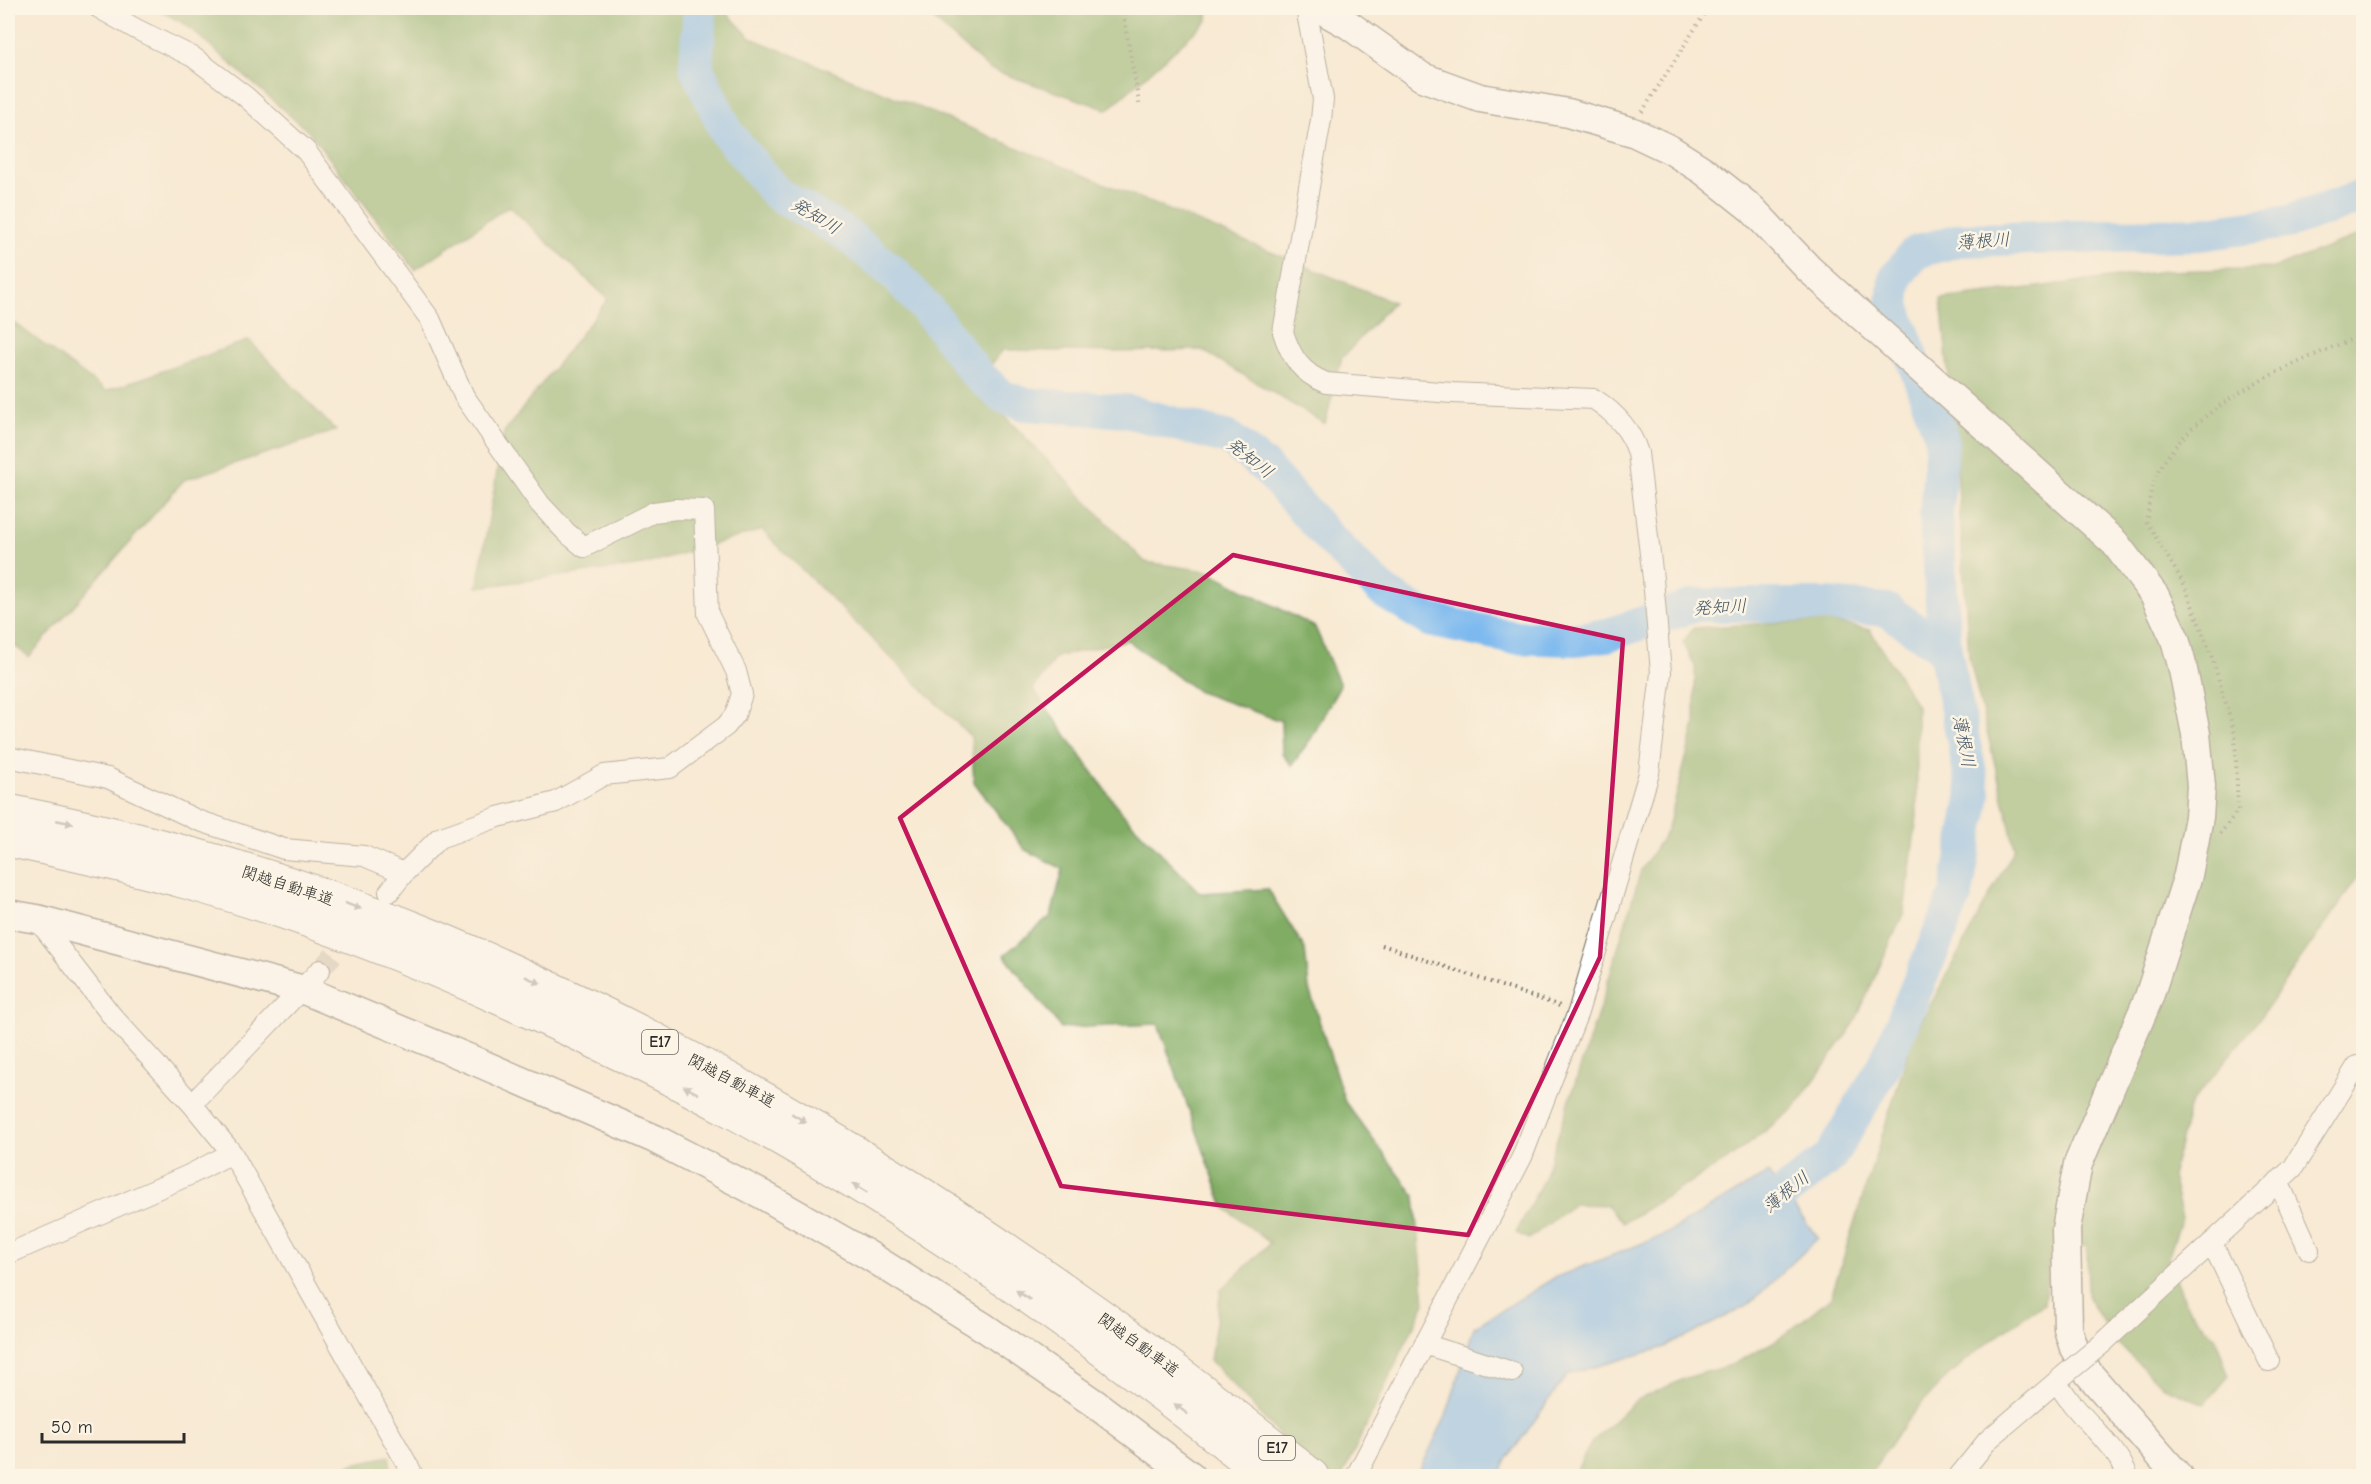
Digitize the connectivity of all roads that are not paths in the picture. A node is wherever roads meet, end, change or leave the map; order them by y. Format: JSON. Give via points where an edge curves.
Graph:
{"nodes":[{"id":1,"x":99,"y":8,"type":"edge"},
{"id":2,"x":1306,"y":8,"type":"edge"},
{"id":3,"x":1319,"y":8,"type":"edge"},
{"id":4,"x":8,"y":757,"type":"edge"},
{"id":5,"x":8,"y":811,"type":"edge"},
{"id":6,"x":8,"y":840,"type":"edge"},
{"id":7,"x":404,"y":873,"type":"junction"},
{"id":8,"x":389,"y":892,"type":"dead end"},
{"id":9,"x":8,"y":914,"type":"edge"},
{"id":10,"x":37,"y":919,"type":"junction"},
{"id":11,"x":312,"y":980,"type":"junction"},
{"id":12,"x":2356,"y":1066,"type":"dead end"},
{"id":13,"x":192,"y":1104,"type":"junction"},
{"id":14,"x":232,"y":1153,"type":"junction"},
{"id":15,"x":2278,"y":1181,"type":"junction"},
{"id":16,"x":2212,"y":1243,"type":"junction"},
{"id":17,"x":2309,"y":1250,"type":"dead end"},
{"id":18,"x":8,"y":1254,"type":"edge"},
{"id":19,"x":1424,"y":1344,"type":"junction"},
{"id":20,"x":2269,"y":1361,"type":"dead end"},
{"id":21,"x":1512,"y":1372,"type":"dead end"},
{"id":22,"x":2060,"y":1378,"type":"junction"},
{"id":23,"x":1234,"y":1432,"type":"junction"},
{"id":24,"x":409,"y":1476,"type":"edge"},
{"id":25,"x":1191,"y":1476,"type":"edge"},
{"id":26,"x":1266,"y":1476,"type":"edge"},
{"id":27,"x":1312,"y":1476,"type":"edge"},
{"id":28,"x":1356,"y":1476,"type":"edge"},
{"id":29,"x":1959,"y":1476,"type":"edge"},
{"id":30,"x":2128,"y":1476,"type":"edge"},
{"id":31,"x":2178,"y":1476,"type":"edge"}],
"edges":[{"from":1,"to":7,"type":"street","via":[[193,57],[245,96],[306,151],[430,319],[464,396],[540,504],[567,533],[584,547],[654,512],[704,510],[708,614],[736,671],[742,694],[726,726],[670,768],[604,775],[556,802],[465,826],[439,837]]},
{"from":2,"to":19,"type":"street","via":[[1323,99],[1283,332],[1288,348],[1310,376],[1326,383],[1594,399],[1628,431],[1638,453],[1653,579],[1661,673],[1649,773],[1578,1012],[1522,1157]]},
{"from":3,"to":31,"type":"street","via":[[1440,85],[1480,98],[1568,113],[1633,132],[1704,171],[1735,194],[1809,269],[2115,543],[2154,596],[2166,617],[2182,664],[2196,734],[2201,786],[2198,827],[2188,875],[2150,997],[2078,1164],[2066,1229],[2068,1329],[2089,1374]]},
{"from":4,"to":7,"type":"street","via":[[108,778],[197,820],[284,849],[364,856]]},
{"from":5,"to":23,"type":"highway","name":"関越自動車道","number":"E17","one_way":true,"via":[[81,825],[202,857],[317,893],[541,983],[758,1093],[861,1155],[1055,1282]]},
{"from":23,"to":6,"type":"highway","name":"関越自動車道","number":"E17","one_way":true,"via":[[1132,1371],[842,1176],[635,1061],[426,965],[310,921],[189,883]]},
{"from":7,"to":8,"type":"street"},
{"from":9,"to":10,"type":"street"},
{"from":10,"to":11,"type":"street"},
{"from":10,"to":13,"type":"street","via":[[112,1016]]},
{"from":11,"to":13,"type":"street"},
{"from":11,"to":25,"type":"street","via":[[475,1061],[655,1139],[764,1196],[985,1328]]},
{"from":12,"to":15,"type":"street","via":[[2293,1168]]},
{"from":13,"to":14,"type":"street"},
{"from":14,"to":18,"type":"street"},
{"from":14,"to":24,"type":"street","via":[[411,1470]]},
{"from":15,"to":16,"type":"street"},
{"from":15,"to":17,"type":"street"},
{"from":16,"to":20,"type":"street"},
{"from":16,"to":22,"type":"street","bridge":true},
{"from":19,"to":21,"type":"street"},
{"from":19,"to":28,"type":"street"},
{"from":22,"to":29,"type":"street","via":[[1988,1440]]},
{"from":22,"to":30,"type":"street","via":[[2067,1400],[2122,1461]]},
{"from":23,"to":26,"type":"highway","name":"関越自動車道","number":"E17"},
{"from":23,"to":27,"type":"highway","name":"関越自動車道","number":"E17"}]}
